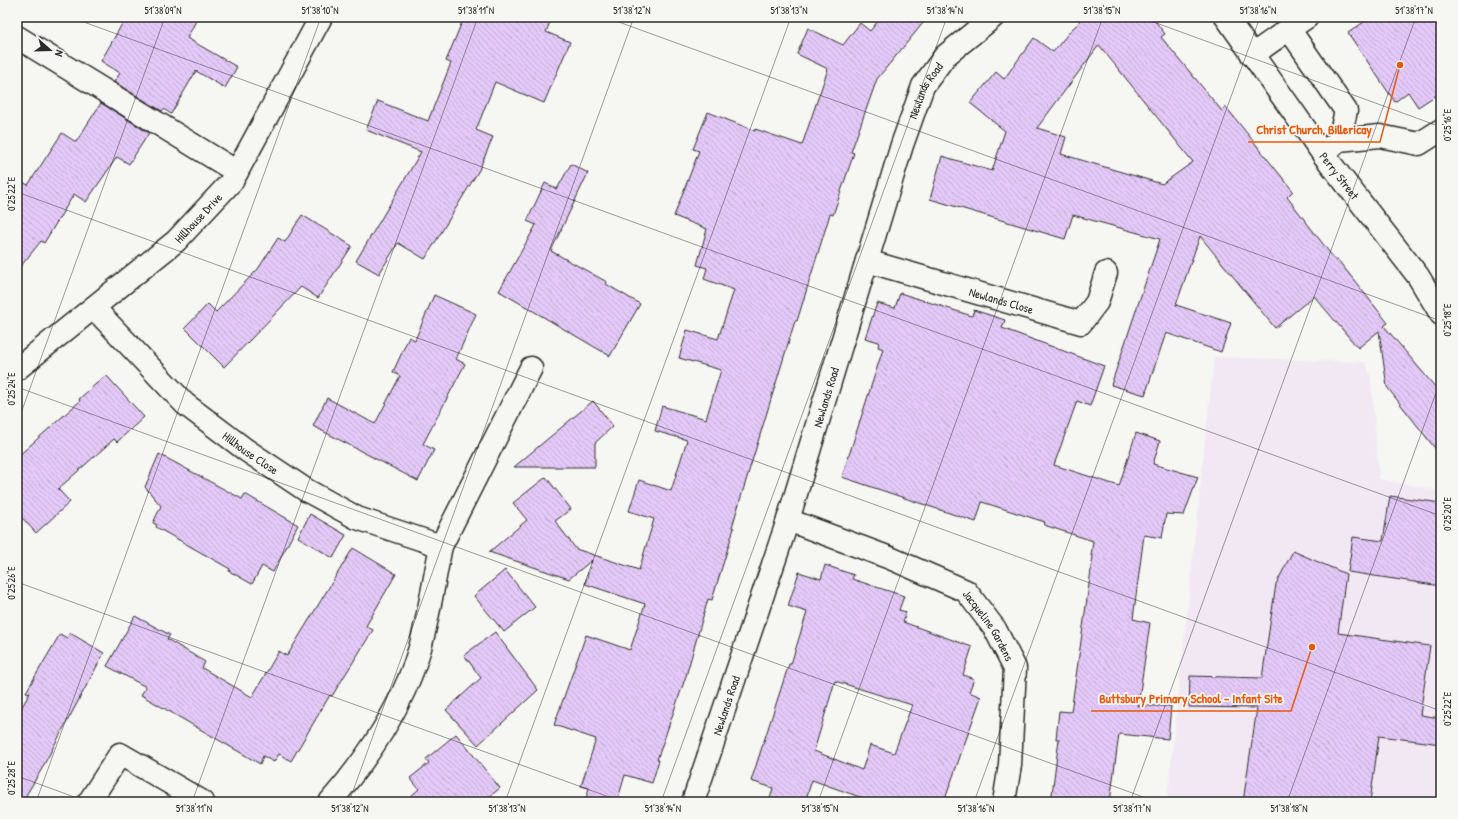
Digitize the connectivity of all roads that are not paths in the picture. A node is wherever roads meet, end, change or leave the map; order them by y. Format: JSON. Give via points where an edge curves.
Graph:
{"nodes":[{"id":1,"x":321,"y":17,"type":"edge"},
{"id":2,"x":993,"y":17,"type":"edge"},
{"id":3,"x":1226,"y":17,"type":"edge"},
{"id":4,"x":1308,"y":17,"type":"edge"},
{"id":5,"x":1289,"y":29,"type":"junction"},
{"id":6,"x":17,"y":37,"type":"edge"},
{"id":7,"x":1252,"y":55,"type":"junction"},
{"id":8,"x":1441,"y":130,"type":"edge"},
{"id":9,"x":1331,"y":147,"type":"junction"},
{"id":10,"x":237,"y":172,"type":"junction"},
{"id":11,"x":867,"y":261,"type":"junction"},
{"id":12,"x":1106,"y":273,"type":"dead end"},
{"id":13,"x":94,"y":308,"type":"junction"},
{"id":14,"x":1441,"y":314,"type":"edge"},
{"id":15,"x":531,"y":368,"type":"dead end"},
{"id":16,"x":17,"y":369,"type":"edge"},
{"id":17,"x":788,"y":520,"type":"junction"},
{"id":18,"x":441,"y":546,"type":"junction"},
{"id":19,"x":89,"y":802,"type":"edge"},
{"id":20,"x":202,"y":802,"type":"edge"},
{"id":21,"x":330,"y":802,"type":"edge"},
{"id":22,"x":693,"y":802,"type":"edge"},
{"id":23,"x":1004,"y":802,"type":"edge"}],
"edges":[{"from":1,"to":10,"type":"street","name":"Hillhouse Drive"},
{"from":2,"to":11,"type":"street","name":"Newlands Road","via":[[945,56],[923,86],[902,145]]},
{"from":3,"to":7,"type":"street","name":"Perry Street"},
{"from":4,"to":5,"type":"street"},
{"from":5,"to":7,"type":"street"},
{"from":5,"to":9,"type":"street","via":[[1346,111]]},
{"from":6,"to":10,"type":"street"},
{"from":7,"to":9,"type":"street","name":"Perry Street"},
{"from":8,"to":9,"type":"street","via":[[1419,144],[1380,136]]},
{"from":9,"to":14,"type":"street","name":"Perry Street"},
{"from":10,"to":13,"type":"street","name":"Hillhouse Drive","via":[[232,181],[176,241]]},
{"from":11,"to":12,"type":"street","name":"Newlands Close","via":[[1081,323],[1096,302]]},
{"from":11,"to":17,"type":"street","name":"Newlands Road"},
{"from":13,"to":16,"type":"street","name":"Hillhouse Drive"},
{"from":13,"to":18,"type":"street","name":"Hillhouse Close","via":[[185,404],[246,450],[306,490],[357,518]]},
{"from":15,"to":18,"type":"street"},
{"from":17,"to":22,"type":"street","name":"Newlands Road"},
{"from":17,"to":23,"type":"street","name":"Jacqueline Gardens","via":[[890,558],[966,591],[995,629],[1015,668],[1010,765]]},
{"from":18,"to":21,"type":"street","via":[[420,648],[406,687],[389,721],[345,785]]},
{"from":19,"to":20,"type":"street","via":[[120,754]]}]}
